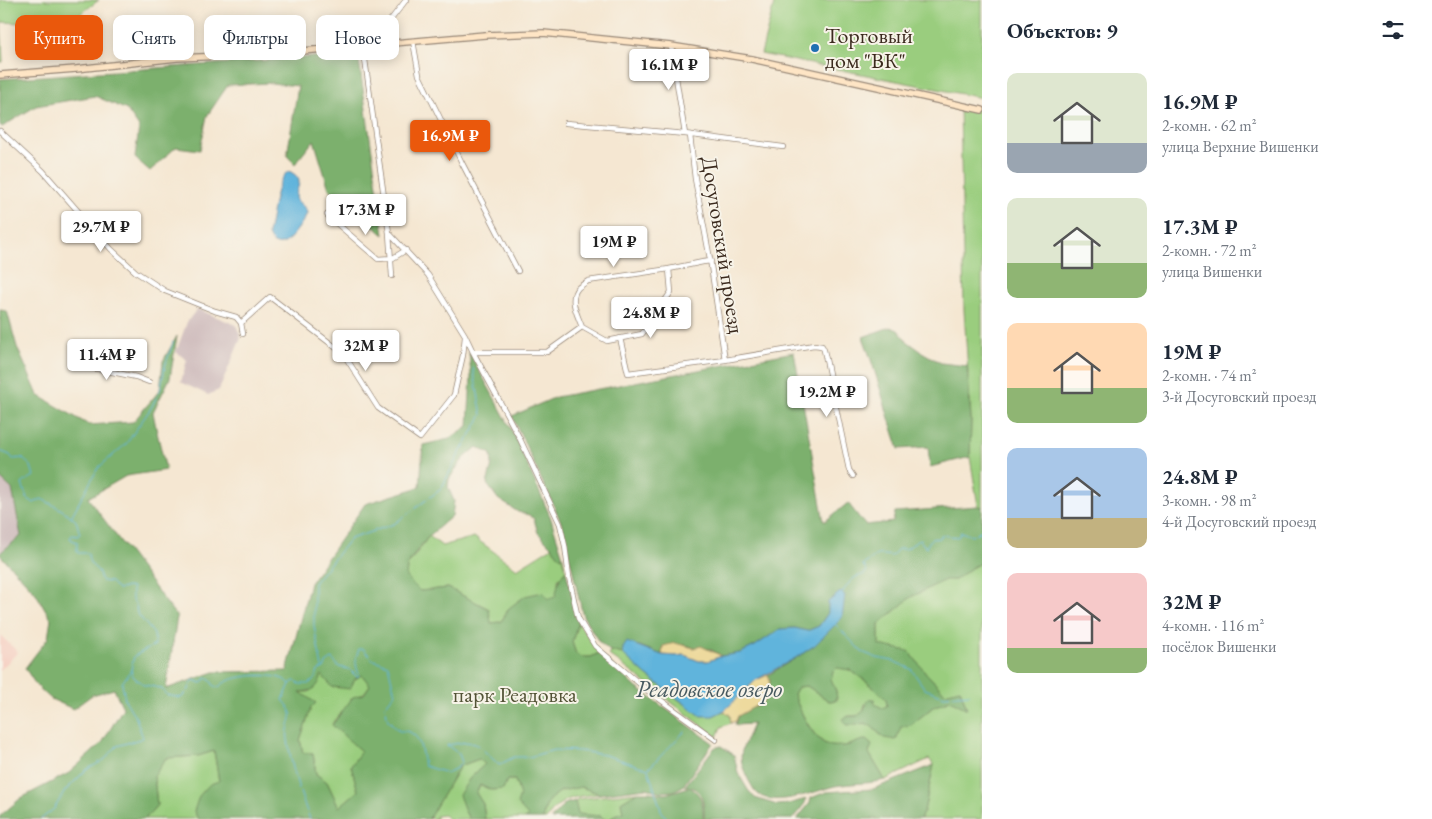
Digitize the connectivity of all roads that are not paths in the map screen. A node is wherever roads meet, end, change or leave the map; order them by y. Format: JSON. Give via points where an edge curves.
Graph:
{"nodes":[{"id":1,"x":406,"y":0,"type":"edge"},
{"id":2,"x":394,"y":15,"type":"edge"},
{"id":3,"x":413,"y":41,"type":"junction"},
{"id":4,"x":399,"y":42,"type":"edge"},
{"id":5,"x":671,"y":46,"type":"junction"},
{"id":6,"x":316,"y":49,"type":"edge"},
{"id":7,"x":365,"y":60,"type":"edge"},
{"id":8,"x":0,"y":74,"type":"edge"},
{"id":9,"x":982,"y":110,"type":"edge"},
{"id":10,"x":566,"y":123,"type":"dead end"},
{"id":11,"x":0,"y":131,"type":"edge"},
{"id":12,"x":688,"y":134,"type":"junction"},
{"id":13,"x":783,"y":148,"type":"dead end"},
{"id":14,"x":327,"y":216,"type":"dead end"},
{"id":15,"x":389,"y":232,"type":"junction"},
{"id":16,"x":406,"y":250,"type":"junction"},
{"id":17,"x":391,"y":258,"type":"junction"},
{"id":18,"x":710,"y":261,"type":"junction"},
{"id":19,"x":669,"y":269,"type":"junction"},
{"id":20,"x":518,"y":271,"type":"dead end"},
{"id":21,"x":392,"y":276,"type":"dead end"},
{"id":22,"x":241,"y":323,"type":"junction"},
{"id":23,"x":582,"y":328,"type":"junction"},
{"id":24,"x":243,"y":334,"type":"dead end"},
{"id":25,"x":465,"y":335,"type":"junction"},
{"id":26,"x":620,"y":338,"type":"junction"},
{"id":27,"x":472,"y":352,"type":"junction"},
{"id":28,"x":725,"y":360,"type":"junction"},
{"id":29,"x":73,"y":361,"type":"dead end"},
{"id":30,"x":149,"y":382,"type":"dead end"},
{"id":31,"x":853,"y":476,"type":"dead end"},
{"id":32,"x":716,"y":740,"type":"dead end"}],
"edges":[{"from":1,"to":2,"type":"street"},
{"from":3,"to":4,"type":"main road"},
{"from":3,"to":5,"type":"main road","via":[[543,33]]},
{"from":3,"to":20,"type":"street","via":[[419,75]]},
{"from":5,"to":9,"type":"main road","via":[[752,59]]},
{"from":5,"to":12,"type":"street","name":"Досуговский проезд"},
{"from":6,"to":8,"type":"main road"},
{"from":7,"to":15,"type":"street"},
{"from":10,"to":12,"type":"street"},
{"from":11,"to":22,"type":"street","via":[[43,171],[111,249],[136,272],[165,291],[236,317]]},
{"from":12,"to":13,"type":"street"},
{"from":12,"to":18,"type":"street","name":"Досуговский проезд"},
{"from":14,"to":17,"type":"street","via":[[378,260]]},
{"from":15,"to":16,"type":"street"},
{"from":15,"to":17,"type":"street"},
{"from":16,"to":17,"type":"street"},
{"from":16,"to":25,"type":"street","via":[[428,275]]},
{"from":17,"to":21,"type":"street"},
{"from":18,"to":19,"type":"street"},
{"from":18,"to":28,"type":"street","name":"Досуговский проезд"},
{"from":19,"to":23,"type":"street","via":[[588,281],[577,289],[574,296]]},
{"from":19,"to":26,"type":"street","via":[[671,292],[642,334]]},
{"from":22,"to":24,"type":"street"},
{"from":22,"to":25,"type":"street","via":[[270,297],[343,353],[378,408],[420,438],[454,395]]},
{"from":23,"to":26,"type":"street","via":[[607,341]]},
{"from":23,"to":27,"type":"street","via":[[547,352]]},
{"from":25,"to":27,"type":"street"},
{"from":26,"to":28,"type":"street","via":[[628,373]]},
{"from":27,"to":32,"type":"street","via":[[519,437],[560,524],[578,618],[595,646],[647,690]]},
{"from":28,"to":31,"type":"street","via":[[822,346]]},
{"from":29,"to":30,"type":"street","via":[[88,368]]}]}
